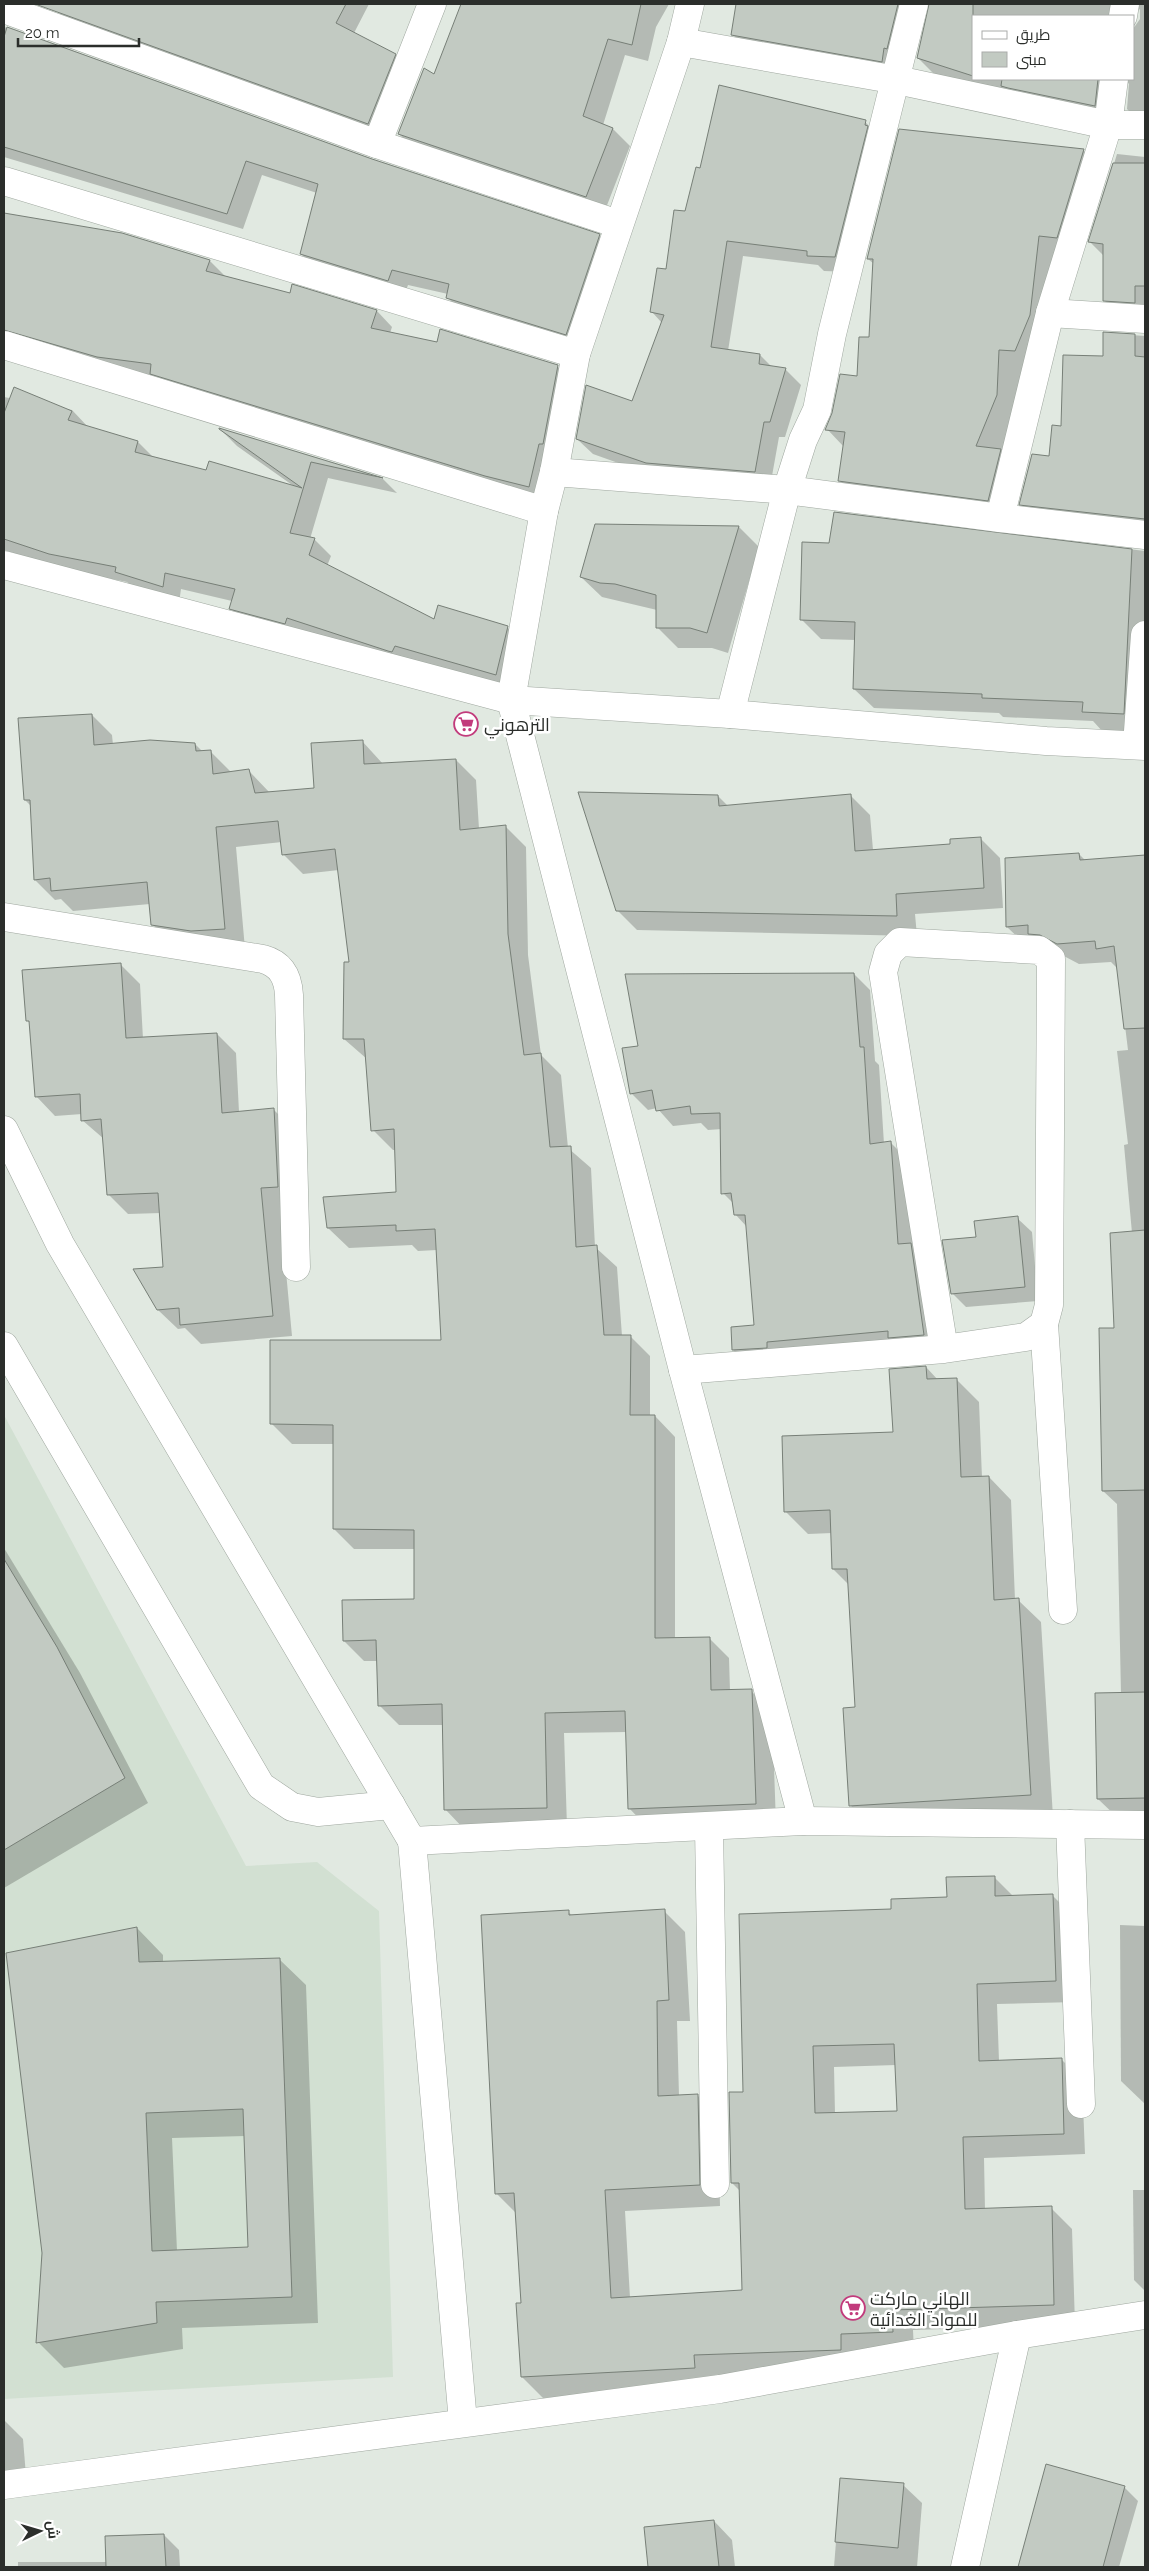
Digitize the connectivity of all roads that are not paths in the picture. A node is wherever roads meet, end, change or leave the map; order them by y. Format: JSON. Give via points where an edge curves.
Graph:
{"nodes":[{"id":1,"x":432,"y":4,"type":"edge"},
{"id":2,"x":690,"y":4,"type":"edge"},
{"id":3,"x":914,"y":4,"type":"edge"},
{"id":4,"x":4,"y":9,"type":"edge"},
{"id":5,"x":681,"y":42,"type":"junction"},
{"id":6,"x":897,"y":80,"type":"junction"},
{"id":7,"x":1114,"y":80,"type":"edge"},
{"id":8,"x":1108,"y":125,"type":"junction"},
{"id":9,"x":1145,"y":125,"type":"edge"},
{"id":10,"x":377,"y":144,"type":"junction"},
{"id":11,"x":4,"y":181,"type":"edge"},
{"id":12,"x":618,"y":224,"type":"junction"},
{"id":13,"x":1050,"y":313,"type":"junction"},
{"id":14,"x":1145,"y":319,"type":"edge"},
{"id":15,"x":4,"y":345,"type":"edge"},
{"id":16,"x":576,"y":354,"type":"junction"},
{"id":17,"x":554,"y":472,"type":"junction"},
{"id":18,"x":787,"y":490,"type":"junction"},
{"id":19,"x":544,"y":511,"type":"junction"},
{"id":20,"x":1000,"y":518,"type":"junction"},
{"id":21,"x":1145,"y":535,"type":"edge"},
{"id":22,"x":4,"y":565,"type":"edge"},
{"id":23,"x":1145,"y":635,"type":"edge"},
{"id":24,"x":511,"y":700,"type":"junction"},
{"id":25,"x":730,"y":714,"type":"junction"},
{"id":26,"x":1141,"y":746,"type":"edge"},
{"id":27,"x":4,"y":917,"type":"edge"},
{"id":28,"x":4,"y":1130,"type":"edge"},
{"id":29,"x":296,"y":1268,"type":"dead end"},
{"id":30,"x":1044,"y":1324,"type":"junction"},
{"id":31,"x":4,"y":1346,"type":"edge"},
{"id":32,"x":944,"y":1349,"type":"junction"},
{"id":33,"x":684,"y":1370,"type":"junction"},
{"id":34,"x":1063,"y":1610,"type":"dead end"},
{"id":35,"x":391,"y":1805,"type":"junction"},
{"id":36,"x":803,"y":1821,"type":"junction"},
{"id":37,"x":1070,"y":1824,"type":"junction"},
{"id":38,"x":1145,"y":1825,"type":"edge"},
{"id":39,"x":709,"y":1828,"type":"junction"},
{"id":40,"x":412,"y":1841,"type":"junction"},
{"id":41,"x":1081,"y":2104,"type":"dead end"},
{"id":42,"x":715,"y":2184,"type":"dead end"},
{"id":43,"x":1145,"y":2315,"type":"edge"},
{"id":44,"x":1017,"y":2335,"type":"junction"},
{"id":45,"x":464,"y":2422,"type":"junction"},
{"id":46,"x":4,"y":2485,"type":"edge"},
{"id":47,"x":965,"y":2567,"type":"edge"}],
"edges":[{"from":1,"to":10,"type":"street"},
{"from":2,"to":5,"type":"street"},
{"from":3,"to":6,"type":"street"},
{"from":4,"to":10,"type":"street"},
{"from":5,"to":6,"type":"street"},
{"from":5,"to":12,"type":"street"},
{"from":6,"to":8,"type":"street"},
{"from":6,"to":18,"type":"street","via":[[832,334],[817,410],[803,440]]},
{"from":7,"to":8,"type":"street"},
{"from":8,"to":9,"type":"street"},
{"from":8,"to":13,"type":"street"},
{"from":10,"to":12,"type":"street"},
{"from":11,"to":16,"type":"street"},
{"from":12,"to":16,"type":"street"},
{"from":13,"to":14,"type":"street"},
{"from":13,"to":20,"type":"street"},
{"from":15,"to":19,"type":"street"},
{"from":16,"to":17,"type":"street"},
{"from":17,"to":18,"type":"street"},
{"from":17,"to":19,"type":"street"},
{"from":18,"to":20,"type":"street"},
{"from":18,"to":25,"type":"street"},
{"from":19,"to":24,"type":"street"},
{"from":20,"to":21,"type":"street"},
{"from":22,"to":24,"type":"street"},
{"from":23,"to":26,"type":"street"},
{"from":24,"to":25,"type":"street"},
{"from":24,"to":33,"type":"street"},
{"from":25,"to":26,"type":"street"},
{"from":27,"to":29,"type":"street","via":[[263,959],[282,970],[288,982],[289,995]]},
{"from":28,"to":35,"type":"street","via":[[60,1244]]},
{"from":30,"to":32,"type":"street","via":[[1026,1337]]},
{"from":30,"to":32,"type":"street","via":[[1049,1305],[1051,959],[1039,950],[900,942],[888,954],[883,972]]},
{"from":30,"to":34,"type":"street"},
{"from":31,"to":35,"type":"street","via":[[261,1786],[292,1806],[318,1812]]},
{"from":32,"to":33,"type":"street"},
{"from":33,"to":36,"type":"street"},
{"from":35,"to":40,"type":"street"},
{"from":36,"to":37,"type":"street"},
{"from":36,"to":39,"type":"street"},
{"from":37,"to":38,"type":"street"},
{"from":37,"to":41,"type":"street"},
{"from":39,"to":40,"type":"street"},
{"from":39,"to":42,"type":"street"},
{"from":40,"to":45,"type":"street"},
{"from":43,"to":44,"type":"street"},
{"from":44,"to":45,"type":"street","via":[[720,2389]]},
{"from":44,"to":47,"type":"street"},
{"from":45,"to":46,"type":"street"}]}
